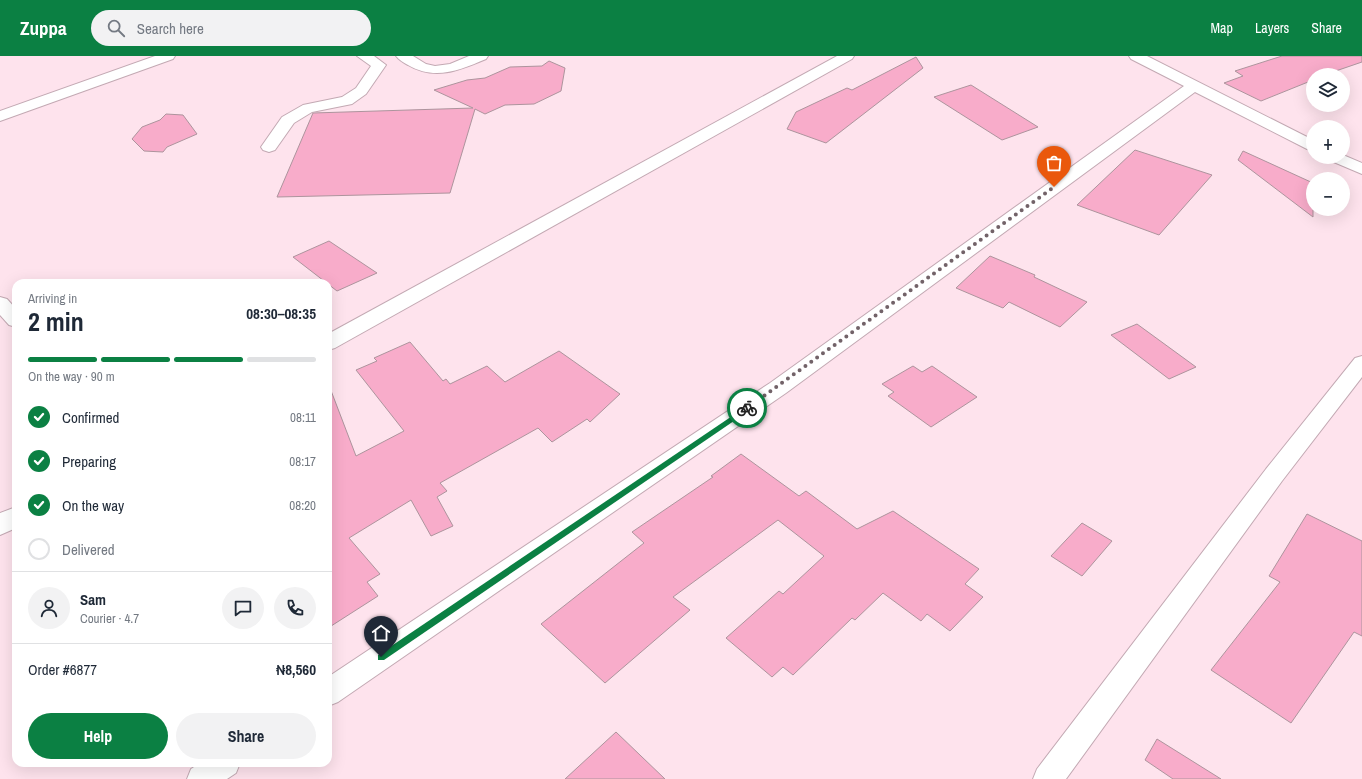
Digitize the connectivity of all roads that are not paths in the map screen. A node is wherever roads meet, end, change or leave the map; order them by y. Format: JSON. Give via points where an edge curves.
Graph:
{"nodes":[{"id":1,"x":168,"y":56,"type":"edge"},
{"id":2,"x":364,"y":56,"type":"edge"},
{"id":3,"x":403,"y":56,"type":"edge"},
{"id":4,"x":482,"y":56,"type":"edge"},
{"id":5,"x":847,"y":56,"type":"edge"},
{"id":6,"x":1136,"y":56,"type":"edge"},
{"id":7,"x":379,"y":66,"type":"junction"},
{"id":8,"x":427,"y":69,"type":"junction"},
{"id":9,"x":1194,"y":86,"type":"junction"},
{"id":10,"x":0,"y":116,"type":"edge"},
{"id":11,"x":1306,"y":142,"type":"edge"},
{"id":12,"x":269,"y":147,"type":"dead end"},
{"id":13,"x":1350,"y":164,"type":"edge"},
{"id":14,"x":1362,"y":170,"type":"edge"},
{"id":15,"x":0,"y":303,"type":"edge"},
{"id":16,"x":12,"y":316,"type":"edge"},
{"id":17,"x":332,"y":341,"type":"edge"},
{"id":18,"x":1362,"y":363,"type":"edge"},
{"id":19,"x":12,"y":518,"type":"edge"},
{"id":20,"x":0,"y":526,"type":"edge"},
{"id":21,"x":332,"y":690,"type":"edge"},
{"id":22,"x":219,"y":767,"type":"edge"},
{"id":23,"x":202,"y":779,"type":"edge"},
{"id":24,"x":1048,"y":779,"type":"edge"}],
"edges":[{"from":1,"to":10,"type":"street"},
{"from":2,"to":7,"type":"street"},
{"from":3,"to":8,"type":"street"},
{"from":4,"to":8,"type":"street","via":[[440,70]]},
{"from":5,"to":17,"type":"street"},
{"from":6,"to":9,"type":"street"},
{"from":7,"to":8,"type":"street"},
{"from":7,"to":12,"type":"street","via":[[361,91],[347,101],[308,108],[287,120]]},
{"from":9,"to":11,"type":"street"},
{"from":9,"to":21,"type":"street","via":[[778,388]]},
{"from":13,"to":14,"type":"street"},
{"from":15,"to":16,"type":"street"},
{"from":18,"to":24,"type":"street","via":[[1274,475]]},
{"from":19,"to":20,"type":"street"},
{"from":22,"to":23,"type":"street"}]}
